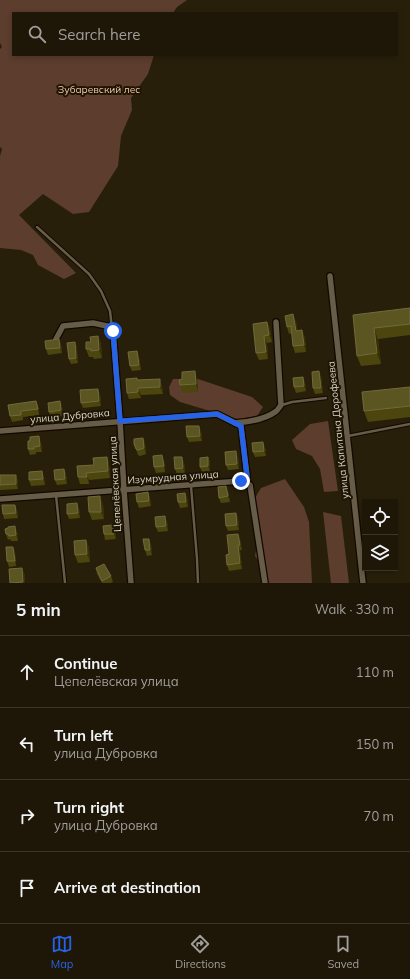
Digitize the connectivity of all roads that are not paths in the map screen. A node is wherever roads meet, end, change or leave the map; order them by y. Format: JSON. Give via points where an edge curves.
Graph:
{"nodes":[{"id":1,"x":37,"y":227,"type":"dead end"},
{"id":2,"x":330,"y":276,"type":"dead end"},
{"id":3,"x":276,"y":322,"type":"dead end"},
{"id":4,"x":113,"y":331,"type":"junction"},
{"id":5,"x":56,"y":338,"type":"edge"},
{"id":6,"x":326,"y":398,"type":"dead end"},
{"id":7,"x":281,"y":405,"type":"junction"},
{"id":8,"x":120,"y":421,"type":"junction"},
{"id":9,"x":235,"y":423,"type":"junction"},
{"id":10,"x":410,"y":424,"type":"edge"},
{"id":11,"x":0,"y":431,"type":"edge"},
{"id":12,"x":347,"y":436,"type":"junction"},
{"id":13,"x":241,"y":481,"type":"junction"},
{"id":14,"x":191,"y":484,"type":"junction"},
{"id":15,"x":124,"y":490,"type":"junction"},
{"id":16,"x":56,"y":495,"type":"junction"},
{"id":17,"x":0,"y":499,"type":"edge"},
{"id":18,"x":65,"y":583,"type":"edge"},
{"id":19,"x":131,"y":583,"type":"edge"},
{"id":20,"x":198,"y":583,"type":"edge"},
{"id":21,"x":265,"y":583,"type":"edge"},
{"id":22,"x":363,"y":583,"type":"edge"}],
"edges":[{"from":1,"to":4,"type":"lane","via":[[89,274],[110,311]]},
{"from":2,"to":12,"type":"street","name":"улица Капитана Дорофеева"},
{"from":3,"to":7,"type":"street"},
{"from":4,"to":5,"type":"street","via":[[107,326],[93,323],[63,326]]},
{"from":4,"to":8,"type":"street","name":"Цепелёвская улица"},
{"from":6,"to":7,"type":"lane"},
{"from":7,"to":9,"type":"street","via":[[276,412],[264,418]]},
{"from":8,"to":9,"type":"street","name":"улица Дубровка","via":[[217,414]]},
{"from":8,"to":11,"type":"street","name":"улица Дубровка"},
{"from":8,"to":15,"type":"street","name":"Цепелёвская улица"},
{"from":9,"to":13,"type":"street","via":[[241,426],[247,476]]},
{"from":10,"to":12,"type":"lane"},
{"from":12,"to":22,"type":"street","name":"улица Капитана Дорофеева"},
{"from":13,"to":14,"type":"street","name":"Изумрудная улица"},
{"from":13,"to":21,"type":"street","name":"Изумрудная улица","via":[[250,485]]},
{"from":14,"to":15,"type":"street","name":"Изумрудная улица"},
{"from":14,"to":20,"type":"lane"},
{"from":15,"to":16,"type":"street","name":"Изумрудная улица"},
{"from":15,"to":19,"type":"street","name":"Цепелёвская улица"},
{"from":16,"to":17,"type":"street","name":"Изумрудная улица"},
{"from":16,"to":18,"type":"lane"}]}
